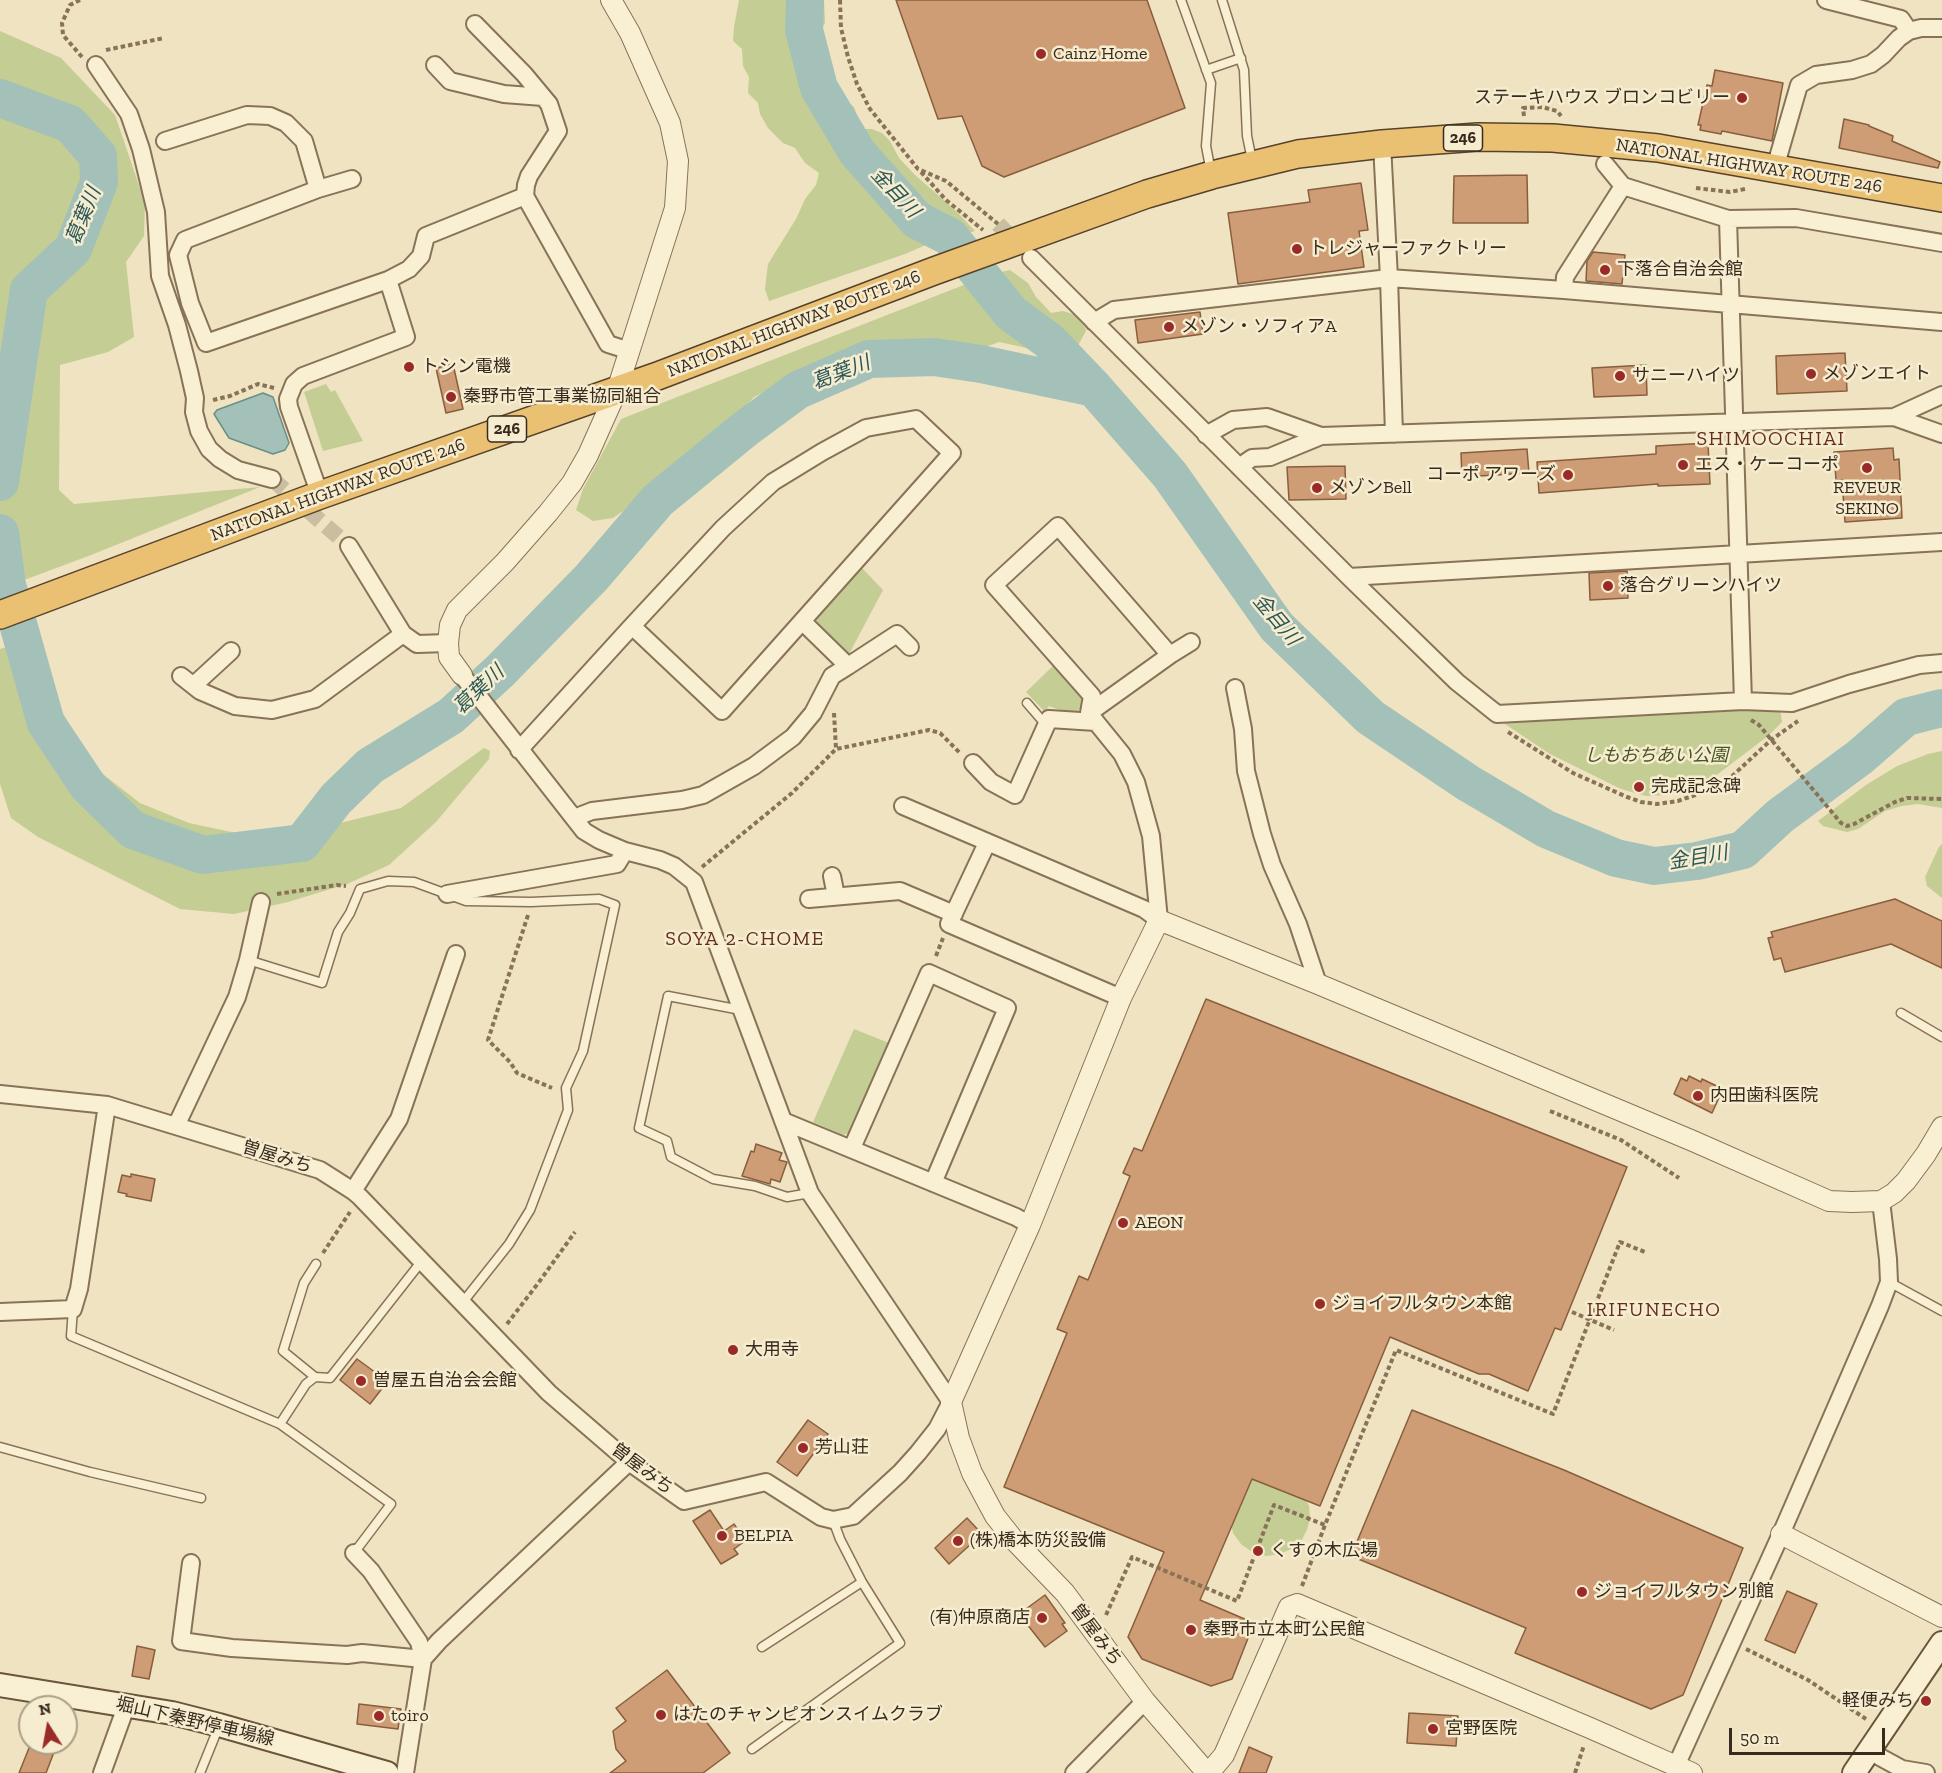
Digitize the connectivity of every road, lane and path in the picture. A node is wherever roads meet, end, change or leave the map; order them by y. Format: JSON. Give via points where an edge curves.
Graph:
{"nodes":[{"id":1,"x":80,"y":0,"type":"edge"},
{"id":2,"x":611,"y":0,"type":"edge"},
{"id":3,"x":840,"y":0,"type":"edge"},
{"id":4,"x":1182,"y":0,"type":"edge"},
{"id":5,"x":1222,"y":0,"type":"edge"},
{"id":6,"x":1826,"y":0,"type":"edge"},
{"id":7,"x":476,"y":24,"type":"dead end"},
{"id":8,"x":1942,"y":28,"type":"edge"},
{"id":9,"x":1909,"y":31,"type":"junction"},
{"id":10,"x":164,"y":38,"type":"dead end"},
{"id":11,"x":80,"y":56,"type":"junction"},
{"id":12,"x":96,"y":57,"type":"junction"},
{"id":13,"x":1241,"y":58,"type":"junction"},
{"id":14,"x":435,"y":65,"type":"dead end"},
{"id":15,"x":1206,"y":70,"type":"junction"},
{"id":16,"x":543,"y":96,"type":"junction"},
{"id":17,"x":1563,"y":119,"type":"dead end"},
{"id":18,"x":1525,"y":120,"type":"dead end"},
{"id":19,"x":165,"y":141,"type":"dead end"},
{"id":20,"x":1382,"y":144,"type":"junction"},
{"id":21,"x":1605,"y":164,"type":"dead end"},
{"id":22,"x":1253,"y":166,"type":"junction"},
{"id":23,"x":1775,"y":168,"type":"junction"},
{"id":24,"x":918,"y":169,"type":"junction"},
{"id":25,"x":1212,"y":176,"type":"junction"},
{"id":26,"x":351,"y":179,"type":"dead end"},
{"id":27,"x":1623,"y":186,"type":"junction"},
{"id":28,"x":318,"y":189,"type":"junction"},
{"id":29,"x":525,"y":196,"type":"junction"},
{"id":30,"x":1942,"y":198,"type":"edge"},
{"id":31,"x":1728,"y":219,"type":"junction"},
{"id":32,"x":997,"y":241,"type":"junction"},
{"id":33,"x":1942,"y":243,"type":"edge"},
{"id":34,"x":1031,"y":258,"type":"tunnel mouth"},
{"id":35,"x":1389,"y":278,"type":"junction"},
{"id":36,"x":388,"y":280,"type":"junction"},
{"id":37,"x":1564,"y":290,"type":"junction"},
{"id":38,"x":190,"y":303,"type":"junction"},
{"id":39,"x":1731,"y":304,"type":"junction"},
{"id":40,"x":171,"y":309,"type":"junction"},
{"id":41,"x":1094,"y":322,"type":"junction"},
{"id":42,"x":1942,"y":322,"type":"edge"},
{"id":43,"x":630,"y":351,"type":"junction"},
{"id":44,"x":280,"y":390,"type":"dead end"},
{"id":45,"x":617,"y":390,"type":"junction"},
{"id":46,"x":1942,"y":394,"type":"edge"},
{"id":47,"x":195,"y":398,"type":"junction"},
{"id":48,"x":1894,"y":417,"type":"junction"},
{"id":49,"x":1735,"y":421,"type":"junction"},
{"id":50,"x":1394,"y":434,"type":"junction"},
{"id":51,"x":1942,"y":434,"type":"edge"},
{"id":52,"x":1206,"y":435,"type":"junction"},
{"id":53,"x":1322,"y":436,"type":"junction"},
{"id":54,"x":1239,"y":467,"type":"junction"},
{"id":55,"x":272,"y":480,"type":"tunnel mouth"},
{"id":56,"x":320,"y":495,"type":"junction"},
{"id":57,"x":1942,"y":542,"type":"edge"},
{"id":58,"x":349,"y":546,"type":"tunnel mouth"},
{"id":59,"x":1739,"y":554,"type":"junction"},
{"id":60,"x":1349,"y":577,"type":"junction"},
{"id":61,"x":0,"y":615,"type":"edge"},
{"id":62,"x":802,"y":621,"type":"junction"},
{"id":63,"x":632,"y":626,"type":"junction"},
{"id":64,"x":403,"y":634,"type":"junction"},
{"id":65,"x":1191,"y":642,"type":"dead end"},
{"id":66,"x":448,"y":643,"type":"junction"},
{"id":67,"x":910,"y":647,"type":"dead end"},
{"id":68,"x":231,"y":651,"type":"dead end"},
{"id":69,"x":1170,"y":655,"type":"junction"},
{"id":70,"x":1942,"y":663,"type":"edge"},
{"id":71,"x":848,"y":666,"type":"junction"},
{"id":72,"x":462,"y":675,"type":"joint"},
{"id":73,"x":1235,"y":688,"type":"dead end"},
{"id":74,"x":1743,"y":701,"type":"junction"},
{"id":75,"x":1027,"y":703,"type":"dead end"},
{"id":76,"x":1497,"y":714,"type":"junction"},
{"id":77,"x":1093,"y":718,"type":"junction"},
{"id":78,"x":1759,"y":725,"type":"dead end"},
{"id":79,"x":1046,"y":726,"type":"junction"},
{"id":80,"x":1771,"y":740,"type":"junction"},
{"id":81,"x":519,"y":750,"type":"junction"},
{"id":82,"x":973,"y":763,"type":"joint"},
{"id":83,"x":1942,"y":799,"type":"edge"},
{"id":84,"x":903,"y":807,"type":"dead end"},
{"id":85,"x":574,"y":819,"type":"junction"},
{"id":86,"x":987,"y":843,"type":"junction"},
{"id":87,"x":625,"y":850,"type":"junction"},
{"id":88,"x":832,"y":876,"type":"dead end"},
{"id":89,"x":689,"y":877,"type":"junction"},
{"id":90,"x":360,"y":889,"type":"junction"},
{"id":91,"x":447,"y":894,"type":"junction"},
{"id":92,"x":836,"y":896,"type":"junction"},
{"id":93,"x":808,"y":899,"type":"dead end"},
{"id":94,"x":261,"y":902,"type":"joint"},
{"id":95,"x":528,"y":916,"type":"dead end"},
{"id":96,"x":951,"y":919,"type":"junction"},
{"id":97,"x":1159,"y":920,"type":"junction"},
{"id":98,"x":456,"y":954,"type":"dead end"},
{"id":99,"x":248,"y":960,"type":"junction"},
{"id":100,"x":929,"y":973,"type":"junction"},
{"id":101,"x":1318,"y":984,"type":"junction"},
{"id":102,"x":1121,"y":998,"type":"junction"},
{"id":103,"x":741,"y":1010,"type":"junction"},
{"id":104,"x":1901,"y":1013,"type":"dead end"},
{"id":105,"x":1942,"y":1037,"type":"edge"},
{"id":106,"x":0,"y":1094,"type":"edge"},
{"id":107,"x":567,"y":1095,"type":"junction"},
{"id":108,"x":107,"y":1105,"type":"junction"},
{"id":109,"x":1550,"y":1111,"type":"dead end"},
{"id":110,"x":783,"y":1120,"type":"junction"},
{"id":111,"x":176,"y":1126,"type":"junction"},
{"id":112,"x":1942,"y":1127,"type":"edge"},
{"id":113,"x":852,"y":1148,"type":"junction"},
{"id":114,"x":1679,"y":1178,"type":"dead end"},
{"id":115,"x":933,"y":1183,"type":"junction"},
{"id":116,"x":810,"y":1193,"type":"junction"},
{"id":117,"x":357,"y":1194,"type":"junction"},
{"id":118,"x":1881,"y":1201,"type":"junction"},
{"id":119,"x":1030,"y":1225,"type":"junction"},
{"id":120,"x":575,"y":1232,"type":"dead end"},
{"id":121,"x":1645,"y":1252,"type":"dead end"},
{"id":122,"x":421,"y":1262,"type":"junction"},
{"id":123,"x":316,"y":1264,"type":"joint"},
{"id":124,"x":1888,"y":1282,"type":"junction"},
{"id":125,"x":463,"y":1302,"type":"junction"},
{"id":126,"x":73,"y":1309,"type":"junction"},
{"id":127,"x":1942,"y":1311,"type":"edge"},
{"id":128,"x":0,"y":1312,"type":"edge"},
{"id":129,"x":1572,"y":1312,"type":"dead end"},
{"id":130,"x":1590,"y":1320,"type":"junction"},
{"id":131,"x":1614,"y":1330,"type":"dead end"},
{"id":132,"x":495,"y":1339,"type":"junction"},
{"id":133,"x":315,"y":1377,"type":"junction"},
{"id":134,"x":951,"y":1402,"type":"junction"},
{"id":135,"x":280,"y":1424,"type":"junction"},
{"id":136,"x":0,"y":1447,"type":"edge"},
{"id":137,"x":629,"y":1462,"type":"junction"},
{"id":138,"x":201,"y":1498,"type":"dead end"},
{"id":139,"x":833,"y":1520,"type":"junction"},
{"id":140,"x":1325,"y":1525,"type":"junction"},
{"id":141,"x":1781,"y":1534,"type":"junction"},
{"id":142,"x":354,"y":1553,"type":"joint"},
{"id":143,"x":191,"y":1563,"type":"dead end"},
{"id":144,"x":862,"y":1582,"type":"junction"},
{"id":145,"x":1300,"y":1591,"type":"dead end"},
{"id":146,"x":1106,"y":1615,"type":"dead end"},
{"id":147,"x":1942,"y":1617,"type":"edge"},
{"id":148,"x":1732,"y":1641,"type":"junction"},
{"id":149,"x":1942,"y":1642,"type":"edge"},
{"id":150,"x":762,"y":1647,"type":"dead end"},
{"id":151,"x":423,"y":1659,"type":"junction"},
{"id":152,"x":0,"y":1685,"type":"edge"},
{"id":153,"x":1145,"y":1701,"type":"junction"},
{"id":154,"x":127,"y":1704,"type":"junction"},
{"id":155,"x":219,"y":1725,"type":"junction"},
{"id":156,"x":1590,"y":1728,"type":"junction"},
{"id":157,"x":1884,"y":1729,"type":"junction"},
{"id":158,"x":752,"y":1749,"type":"dead end"},
{"id":159,"x":1869,"y":1751,"type":"junction"},
{"id":160,"x":1684,"y":1770,"type":"edge"},
{"id":161,"x":376,"y":1772,"type":"edge"},
{"id":162,"x":102,"y":1773,"type":"edge"},
{"id":163,"x":200,"y":1773,"type":"edge"},
{"id":164,"x":405,"y":1773,"type":"edge"},
{"id":165,"x":1074,"y":1773,"type":"edge"},
{"id":166,"x":1208,"y":1773,"type":"edge"},
{"id":167,"x":1575,"y":1773,"type":"edge"},
{"id":168,"x":1854,"y":1773,"type":"edge"},
{"id":169,"x":1926,"y":1773,"type":"edge"}],
"edges":[{"from":1,"to":11,"type":"path","via":[[70,5],[62,23],[63,35]]},
{"from":2,"to":43,"type":"street","via":[[670,123],[678,161],[675,208]]},
{"from":3,"to":24,"type":"path","via":[[841,28],[857,84],[870,109]]},
{"from":4,"to":15,"type":"lane"},
{"from":5,"to":13,"type":"lane"},
{"from":6,"to":9,"type":"street","via":[[1901,19]]},
{"from":7,"to":16,"type":"street"},
{"from":8,"to":9,"type":"street"},
{"from":9,"to":23,"type":"street","via":[[1871,64],[1816,75],[1799,85]]},
{"from":10,"to":12,"type":"path"},
{"from":11,"to":12,"type":"path"},
{"from":11,"to":12,"type":"path"},
{"from":12,"to":40,"type":"street","via":[[129,114],[141,149],[156,212],[160,276]]},
{"from":13,"to":15,"type":"lane"},
{"from":13,"to":22,"type":"lane","via":[[1246,82],[1246,135]]},
{"from":14,"to":16,"type":"street","via":[[450,81],[504,93]]},
{"from":15,"to":25,"type":"lane","via":[[1211,83],[1206,146]]},
{"from":16,"to":29,"type":"street","via":[[558,131],[529,176]]},
{"from":17,"to":18,"type":"path","via":[[1557,111],[1542,107],[1523,108]]},
{"from":19,"to":28,"type":"street","via":[[247,115],[270,116],[286,123],[304,141]]},
{"from":20,"to":22,"type":"highway","name":"NATIONAL HIGHWAY ROUTE 246","number":"246","via":[[1298,154]]},
{"from":20,"to":23,"type":"highway","name":"NATIONAL HIGHWAY ROUTE 246","number":"246","via":[[1478,137],[1552,138],[1659,148]]},
{"from":20,"to":35,"type":"street"},
{"from":21,"to":27,"type":"street"},
{"from":22,"to":25,"type":"highway","name":"NATIONAL HIGHWAY ROUTE 246","number":"246"},
{"from":23,"to":30,"type":"highway","name":"NATIONAL HIGHWAY ROUTE 246","number":"246"},
{"from":24,"to":32,"type":"path","via":[[946,200]]},
{"from":24,"to":32,"type":"path","via":[[946,180]]},
{"from":25,"to":32,"type":"highway","name":"NATIONAL HIGHWAY ROUTE 246","number":"246"},
{"from":26,"to":28,"type":"street"},
{"from":27,"to":31,"type":"street"},
{"from":27,"to":37,"type":"street","via":[[1565,278]]},
{"from":28,"to":38,"type":"street","via":[[185,240],[178,255]]},
{"from":29,"to":36,"type":"street","via":[[426,236],[421,256],[409,269]]},
{"from":29,"to":43,"type":"street","via":[[608,344]]},
{"from":31,"to":33,"type":"street","via":[[1796,218]]},
{"from":31,"to":39,"type":"street"},
{"from":32,"to":45,"type":"highway","name":"NATIONAL HIGHWAY ROUTE 246","number":"246","via":[[934,272]]},
{"from":34,"to":41,"type":"street"},
{"from":35,"to":37,"type":"street"},
{"from":35,"to":41,"type":"street","via":[[1114,310]]},
{"from":35,"to":50,"type":"street"},
{"from":36,"to":38,"type":"street","via":[[206,343]]},
{"from":36,"to":56,"type":"street","via":[[406,337],[303,376],[294,384],[288,399]]},
{"from":37,"to":39,"type":"street"},
{"from":38,"to":40,"type":"street"},
{"from":39,"to":42,"type":"street"},
{"from":39,"to":49,"type":"street"},
{"from":40,"to":47,"type":"street"},
{"from":41,"to":52,"type":"street"},
{"from":43,"to":45,"type":"street"},
{"from":44,"to":47,"type":"path","via":[[258,384],[210,401]]},
{"from":45,"to":56,"type":"highway","name":"NATIONAL HIGHWAY ROUTE 246","number":"246"},
{"from":45,"to":66,"type":"street","via":[[572,483],[505,562],[457,610]]},
{"from":46,"to":48,"type":"street"},
{"from":47,"to":55,"type":"street","via":[[194,412],[209,449],[238,470]]},
{"from":48,"to":49,"type":"street"},
{"from":48,"to":51,"type":"street"},
{"from":49,"to":50,"type":"street"},
{"from":49,"to":59,"type":"street"},
{"from":50,"to":53,"type":"street"},
{"from":52,"to":53,"type":"street","via":[[1233,420],[1267,417]]},
{"from":52,"to":54,"type":"street"},
{"from":53,"to":54,"type":"street","via":[[1270,457],[1252,458]]},
{"from":54,"to":60,"type":"street"},
{"from":56,"to":61,"type":"highway","name":"NATIONAL HIGHWAY ROUTE 246","number":"246"},
{"from":57,"to":59,"type":"street"},
{"from":58,"to":64,"type":"street"},
{"from":59,"to":60,"type":"street"},
{"from":59,"to":74,"type":"street"},
{"from":60,"to":76,"type":"street"},
{"from":62,"to":63,"type":"street","via":[[722,711]]},
{"from":62,"to":63,"type":"street","via":[[952,453],[916,419],[866,428],[773,482],[723,528]]},
{"from":62,"to":71,"type":"street"},
{"from":63,"to":81,"type":"street"},
{"from":64,"to":66,"type":"street","via":[[417,644]]},
{"from":64,"to":68,"type":"street","via":[[315,699],[272,710],[236,706],[200,691],[188,681]]},
{"from":65,"to":69,"type":"street"},
{"from":66,"to":72,"type":"street","via":[[449,657]]},
{"from":67,"to":71,"type":"street","via":[[897,634]]},
{"from":69,"to":77,"type":"street"},
{"from":69,"to":77,"type":"street","via":[[1058,526],[994,585],[1092,696]]},
{"from":70,"to":74,"type":"street","via":[[1919,665],[1792,703]]},
{"from":71,"to":85,"type":"street","via":[[832,676],[813,713],[793,737],[754,766],[703,795],[592,811]]},
{"from":72,"to":81,"type":"street"},
{"from":73,"to":101,"type":"street","via":[[1246,771],[1262,834]]},
{"from":74,"to":76,"type":"street"},
{"from":75,"to":79,"type":"lane"},
{"from":76,"to":80,"type":"path","via":[[1496,725],[1573,773],[1626,797],[1657,804],[1678,801],[1729,779]]},
{"from":77,"to":79,"type":"street","via":[[1049,719]]},
{"from":77,"to":97,"type":"street","via":[[1122,754],[1136,782],[1151,836]]},
{"from":78,"to":80,"type":"path"},
{"from":79,"to":82,"type":"street","via":[[1015,795],[991,782]]},
{"from":80,"to":83,"type":"path","via":[[1847,826],[1901,800]]},
{"from":81,"to":85,"type":"street"},
{"from":82,"to":89,"type":"path","via":[[940,733],[929,730],[836,749],[792,793]]},
{"from":84,"to":86,"type":"street"},
{"from":85,"to":87,"type":"street","via":[[584,831]]},
{"from":86,"to":96,"type":"street"},
{"from":86,"to":97,"type":"street","via":[[1144,909]]},
{"from":87,"to":89,"type":"street","via":[[660,860]]},
{"from":87,"to":91,"type":"street","via":[[617,864]]},
{"from":88,"to":92,"type":"street"},
{"from":89,"to":103,"type":"street","via":[[699,893]]},
{"from":90,"to":91,"type":"lane","via":[[388,881],[414,882]]},
{"from":90,"to":94,"type":"path","via":[[337,885],[265,896]]},
{"from":90,"to":99,"type":"lane","via":[[338,932],[322,983]]},
{"from":91,"to":107,"type":"lane","via":[[466,901],[599,899],[615,905],[583,1051],[566,1088]]},
{"from":92,"to":93,"type":"street"},
{"from":92,"to":96,"type":"street","via":[[900,891]]},
{"from":94,"to":99,"type":"street"},
{"from":95,"to":107,"type":"path","via":[[488,1040],[517,1073]]},
{"from":96,"to":100,"type":"path"},
{"from":96,"to":102,"type":"street"},
{"from":97,"to":101,"type":"street"},
{"from":97,"to":102,"type":"street"},
{"from":98,"to":117,"type":"street","via":[[399,1119]]},
{"from":99,"to":111,"type":"street","via":[[237,997]]},
{"from":100,"to":113,"type":"street"},
{"from":100,"to":115,"type":"street","via":[[1007,1008]]},
{"from":101,"to":118,"type":"street","via":[[1828,1201]]},
{"from":102,"to":119,"type":"street"},
{"from":103,"to":110,"type":"street"},
{"from":103,"to":116,"type":"lane","via":[[668,996],[639,1128],[667,1141],[671,1157],[713,1179],[787,1197]]},
{"from":104,"to":105,"type":"lane"},
{"from":106,"to":108,"type":"street","name":"曽屋みち"},
{"from":107,"to":125,"type":"lane","via":[[568,1110],[530,1210],[509,1244]]},
{"from":108,"to":111,"type":"street","name":"曽屋みち"},
{"from":108,"to":126,"type":"street"},
{"from":109,"to":114,"type":"path","via":[[1621,1140]]},
{"from":110,"to":113,"type":"street"},
{"from":110,"to":116,"type":"street"},
{"from":111,"to":117,"type":"street","name":"曽屋みち","via":[[320,1170]]},
{"from":112,"to":118,"type":"street","via":[[1906,1181]]},
{"from":113,"to":115,"type":"street"},
{"from":115,"to":119,"type":"street"},
{"from":116,"to":134,"type":"street","via":[[844,1254]]},
{"from":117,"to":122,"type":"street","name":"曽屋みち"},
{"from":117,"to":123,"type":"path"},
{"from":118,"to":124,"type":"street"},
{"from":119,"to":134,"type":"street"},
{"from":120,"to":132,"type":"path"},
{"from":121,"to":130,"type":"path","via":[[1620,1242]]},
{"from":122,"to":125,"type":"street","name":"曽屋みち"},
{"from":122,"to":133,"type":"lane","via":[[330,1378]]},
{"from":123,"to":133,"type":"lane","via":[[304,1283],[283,1351]]},
{"from":124,"to":127,"type":"lane"},
{"from":124,"to":141,"type":"street"},
{"from":125,"to":132,"type":"street","name":"曽屋みち"},
{"from":126,"to":128,"type":"street"},
{"from":126,"to":135,"type":"lane","via":[[70,1336]]},
{"from":129,"to":130,"type":"path"},
{"from":130,"to":131,"type":"path"},
{"from":130,"to":140,"type":"path","via":[[1553,1414],[1396,1350]]},
{"from":132,"to":137,"type":"street","name":"曽屋みち","via":[[549,1393]]},
{"from":133,"to":135,"type":"lane","via":[[306,1384]]},
{"from":134,"to":139,"type":"street","via":[[937,1429],[900,1473],[853,1516]]},
{"from":134,"to":153,"type":"street","name":"曽屋みち","via":[[972,1473],[995,1516],[1065,1593]]},
{"from":135,"to":142,"type":"lane","via":[[391,1504]]},
{"from":136,"to":138,"type":"lane"},
{"from":137,"to":139,"type":"street","name":"曽屋みち","via":[[684,1501],[766,1482],[821,1517]]},
{"from":137,"to":151,"type":"street"},
{"from":139,"to":144,"type":"lane"},
{"from":140,"to":145,"type":"path"},
{"from":140,"to":146,"type":"path","via":[[1274,1505],[1237,1600],[1132,1557]]},
{"from":141,"to":147,"type":"street"},
{"from":141,"to":148,"type":"street"},
{"from":142,"to":151,"type":"street","via":[[371,1571],[419,1642]]},
{"from":143,"to":151,"type":"street","via":[[181,1641],[232,1648]]},
{"from":144,"to":150,"type":"lane"},
{"from":144,"to":158,"type":"lane","via":[[900,1643]]},
{"from":148,"to":157,"type":"path","via":[[1808,1680]]},
{"from":148,"to":160,"type":"street"},
{"from":149,"to":157,"type":"main road"},
{"from":151,"to":164,"type":"street"},
{"from":152,"to":154,"type":"main road","name":"堀山下秦野停車場線"},
{"from":153,"to":165,"type":"street"},
{"from":153,"to":166,"type":"street","name":"曽屋みち"},
{"from":154,"to":155,"type":"main road","name":"堀山下秦野停車場線"},
{"from":154,"to":162,"type":"street"},
{"from":155,"to":161,"type":"main road","name":"堀山下秦野停車場線"},
{"from":155,"to":163,"type":"lane"},
{"from":156,"to":160,"type":"street"},
{"from":156,"to":166,"type":"street","via":[[1297,1604],[1289,1607],[1224,1755]]},
{"from":156,"to":167,"type":"path"},
{"from":157,"to":159,"type":"main road"},
{"from":159,"to":168,"type":"main road"},
{"from":159,"to":169,"type":"street","via":[[1902,1769]]}]}
